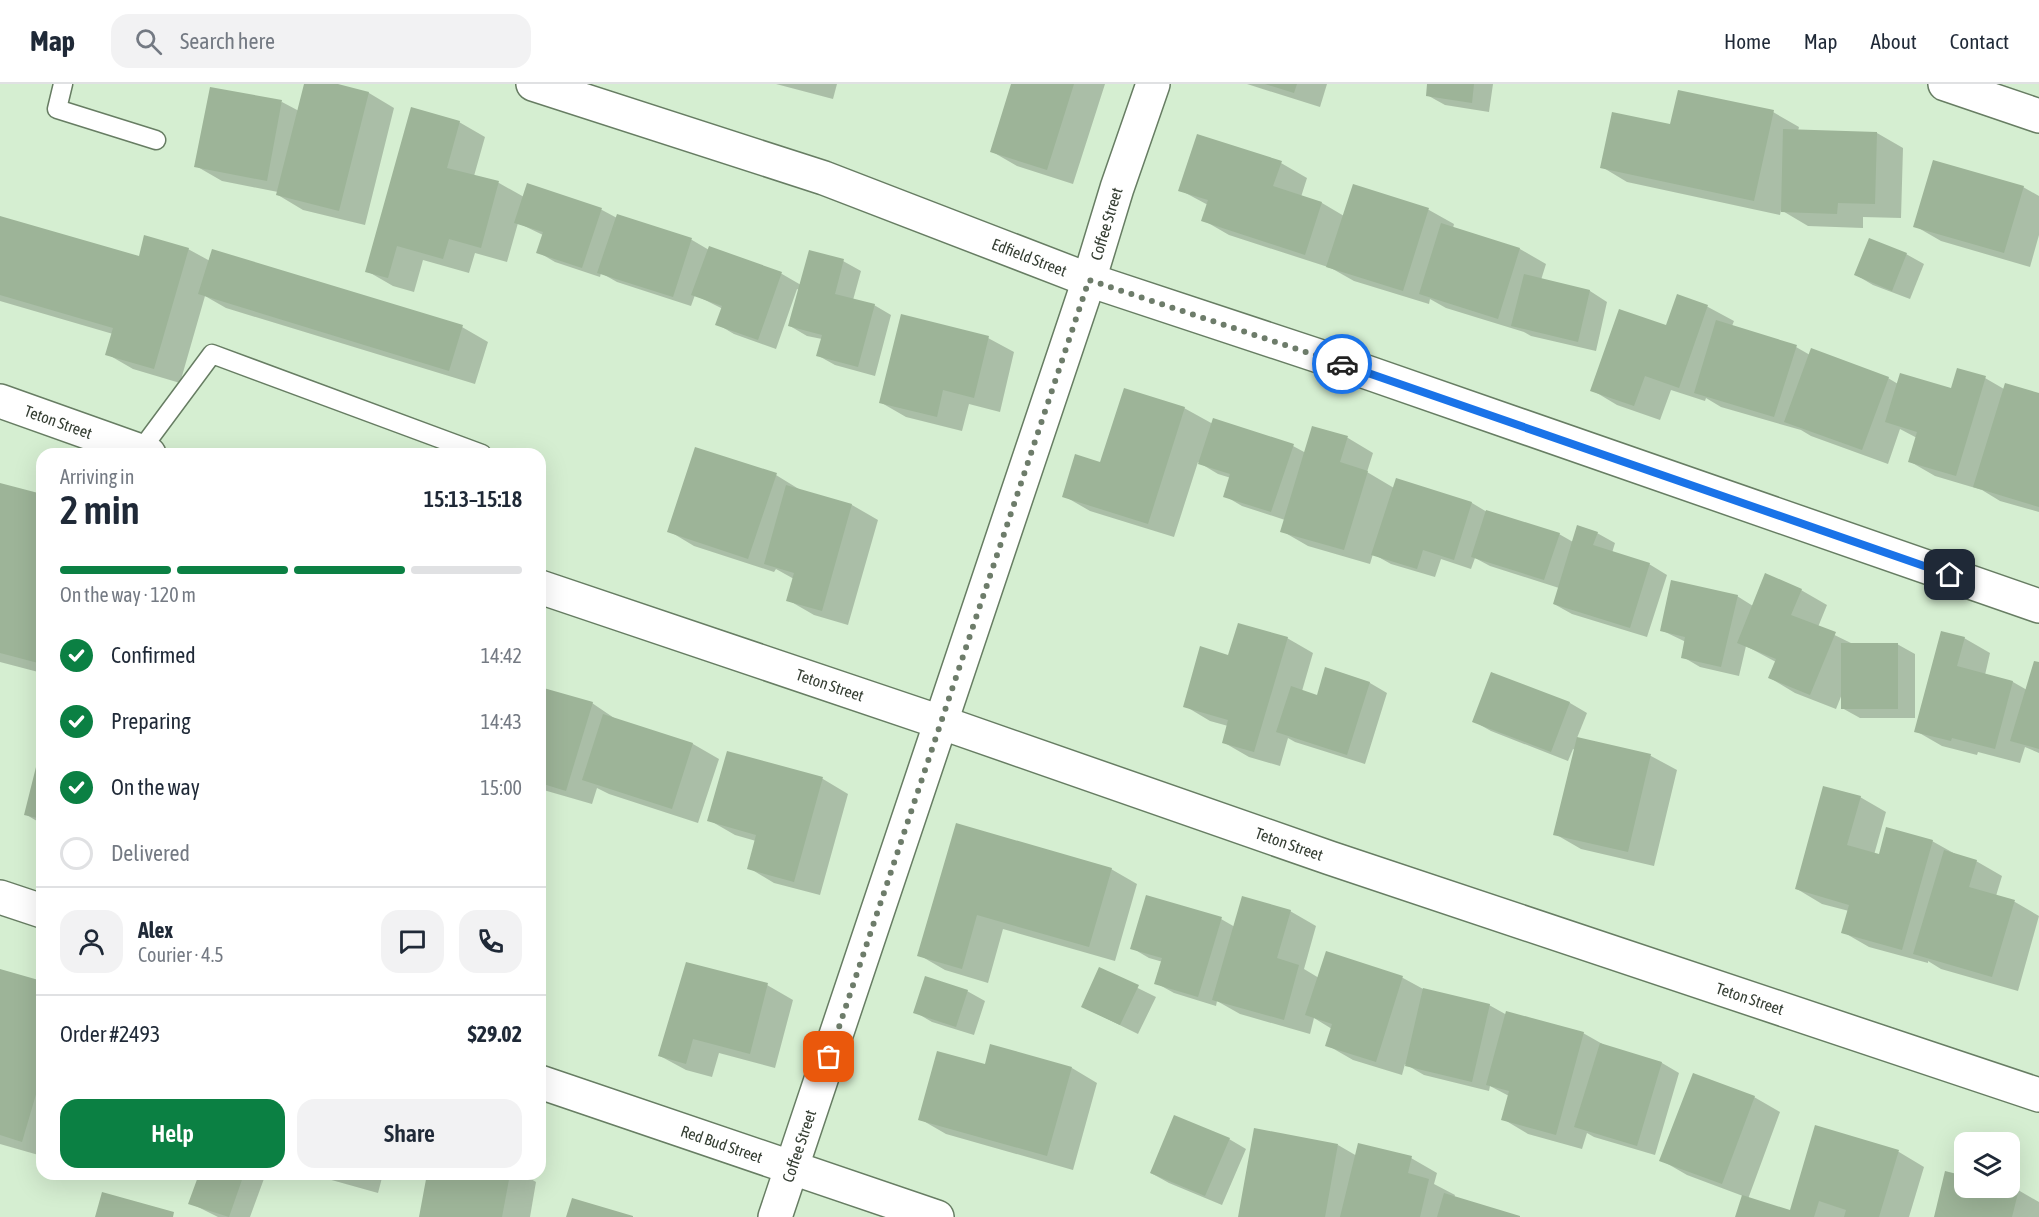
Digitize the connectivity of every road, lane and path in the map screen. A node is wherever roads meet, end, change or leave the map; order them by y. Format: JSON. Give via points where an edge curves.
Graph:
{"nodes":[{"id":1,"x":63,"y":84,"type":"edge"},
{"id":2,"x":533,"y":84,"type":"edge"},
{"id":3,"x":1153,"y":84,"type":"edge"},
{"id":4,"x":1945,"y":84,"type":"edge"},
{"id":5,"x":2039,"y":116,"type":"edge"},
{"id":6,"x":156,"y":140,"type":"dead end"},
{"id":7,"x":1089,"y":280,"type":"junction"},
{"id":8,"x":0,"y":401,"type":"edge"},
{"id":9,"x":130,"y":448,"type":"edge"},
{"id":10,"x":147,"y":448,"type":"edge"},
{"id":11,"x":466,"y":448,"type":"edge"},
{"id":12,"x":546,"y":589,"type":"edge"},
{"id":13,"x":2039,"y":606,"type":"edge"},
{"id":14,"x":940,"y":722,"type":"junction"},
{"id":15,"x":0,"y":897,"type":"edge"},
{"id":16,"x":36,"y":909,"type":"edge"},
{"id":17,"x":546,"y":1084,"type":"edge"},
{"id":18,"x":2039,"y":1095,"type":"edge"},
{"id":19,"x":792,"y":1168,"type":"junction"},
{"id":20,"x":775,"y":1217,"type":"edge"},
{"id":21,"x":937,"y":1217,"type":"edge"}],
"edges":[{"from":1,"to":6,"type":"lane","via":[[57,109]]},
{"from":2,"to":7,"type":"street","name":"Edfield Street","via":[[824,178]]},
{"from":3,"to":7,"type":"street","name":"Coffee Street"},
{"from":4,"to":5,"type":"street"},
{"from":7,"to":13,"type":"street","name":"Edfield Street","via":[[1346,365]]},
{"from":7,"to":14,"type":"street","name":"Coffee Street"},
{"from":8,"to":9,"type":"street","name":"Teton Street"},
{"from":10,"to":11,"type":"lane","via":[[212,354]]},
{"from":12,"to":14,"type":"street","name":"Teton Street"},
{"from":14,"to":18,"type":"street","name":"Teton Street","via":[[1341,862]]},
{"from":14,"to":19,"type":"street","name":"Coffee Street"},
{"from":15,"to":16,"type":"street"},
{"from":17,"to":19,"type":"street","name":"Red Bud Street"},
{"from":19,"to":20,"type":"street","name":"Coffee Street"},
{"from":19,"to":21,"type":"street","name":"Red Bud Street"}]}
